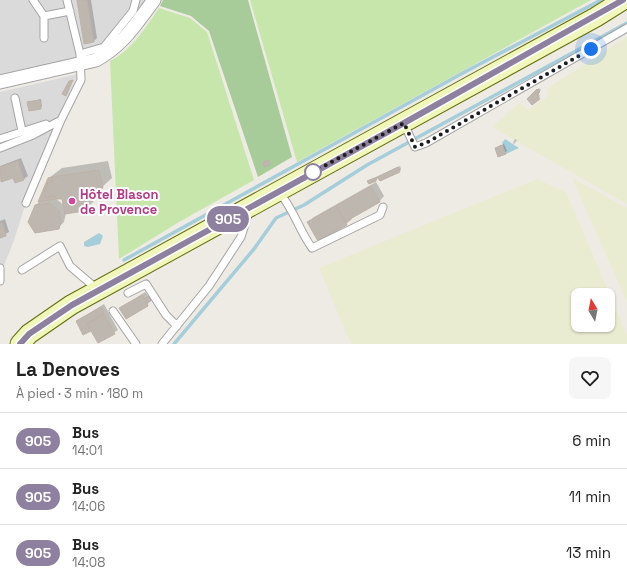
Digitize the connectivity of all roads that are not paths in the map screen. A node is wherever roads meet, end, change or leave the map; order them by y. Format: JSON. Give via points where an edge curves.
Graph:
{"nodes":[{"id":1,"x":33,"y":0,"type":"edge"},
{"id":2,"x":67,"y":0,"type":"edge"},
{"id":3,"x":136,"y":0,"type":"edge"},
{"id":4,"x":154,"y":0,"type":"edge"},
{"id":5,"x":616,"y":2,"type":"edge"},
{"id":6,"x":70,"y":11,"type":"junction"},
{"id":7,"x":44,"y":16,"type":"junction"},
{"id":8,"x":627,"y":28,"type":"edge"},
{"id":9,"x":44,"y":38,"type":"dead end"},
{"id":10,"x":80,"y":59,"type":"junction"},
{"id":11,"x":0,"y":82,"type":"edge"},
{"id":12,"x":15,"y":98,"type":"dead end"},
{"id":13,"x":58,"y":121,"type":"junction"},
{"id":14,"x":404,"y":123,"type":"junction"},
{"id":15,"x":22,"y":131,"type":"junction"},
{"id":16,"x":0,"y":139,"type":"edge"},
{"id":17,"x":0,"y":148,"type":"edge"},
{"id":18,"x":278,"y":191,"type":"junction"},
{"id":19,"x":26,"y":203,"type":"dead end"},
{"id":20,"x":250,"y":206,"type":"junction"},
{"id":21,"x":383,"y":207,"type":"dead end"},
{"id":22,"x":0,"y":268,"type":"edge"},
{"id":23,"x":22,"y":270,"type":"dead end"},
{"id":24,"x":0,"y":281,"type":"edge"},
{"id":25,"x":98,"y":290,"type":"junction"},
{"id":26,"x":128,"y":293,"type":"dead end"},
{"id":27,"x":114,"y":311,"type":"dead end"},
{"id":28,"x":177,"y":326,"type":"junction"},
{"id":29,"x":20,"y":344,"type":"edge"},
{"id":30,"x":136,"y":344,"type":"edge"},
{"id":31,"x":162,"y":344,"type":"edge"}],
"edges":[{"from":1,"to":7,"type":"lane"},
{"from":2,"to":6,"type":"lane"},
{"from":3,"to":10,"type":"lane","via":[[133,11],[104,47]]},
{"from":4,"to":10,"type":"street","via":[[126,39],[109,53],[96,60]]},
{"from":5,"to":14,"type":"main road"},
{"from":6,"to":7,"type":"lane"},
{"from":6,"to":10,"type":"lane"},
{"from":7,"to":9,"type":"lane"},
{"from":8,"to":14,"type":"lane","via":[[426,143],[415,147]]},
{"from":10,"to":11,"type":"street"},
{"from":10,"to":13,"type":"lane","via":[[81,80]]},
{"from":12,"to":15,"type":"lane"},
{"from":13,"to":15,"type":"lane"},
{"from":13,"to":17,"type":"lane","via":[[33,135]]},
{"from":13,"to":19,"type":"lane"},
{"from":14,"to":18,"type":"main road"},
{"from":15,"to":16,"type":"lane"},
{"from":18,"to":20,"type":"main road"},
{"from":18,"to":21,"type":"lane","via":[[287,201],[302,234],[312,248],[380,215]]},
{"from":20,"to":25,"type":"main road"},
{"from":20,"to":28,"type":"lane","via":[[241,236],[209,286]]},
{"from":22,"to":24,"type":"lane"},
{"from":23,"to":25,"type":"lane","via":[[60,246],[70,266]]},
{"from":25,"to":29,"type":"main road","via":[[50,318]]},
{"from":26,"to":28,"type":"lane","via":[[146,284],[166,315]]},
{"from":27,"to":30,"type":"lane"},
{"from":28,"to":31,"type":"lane"}]}
